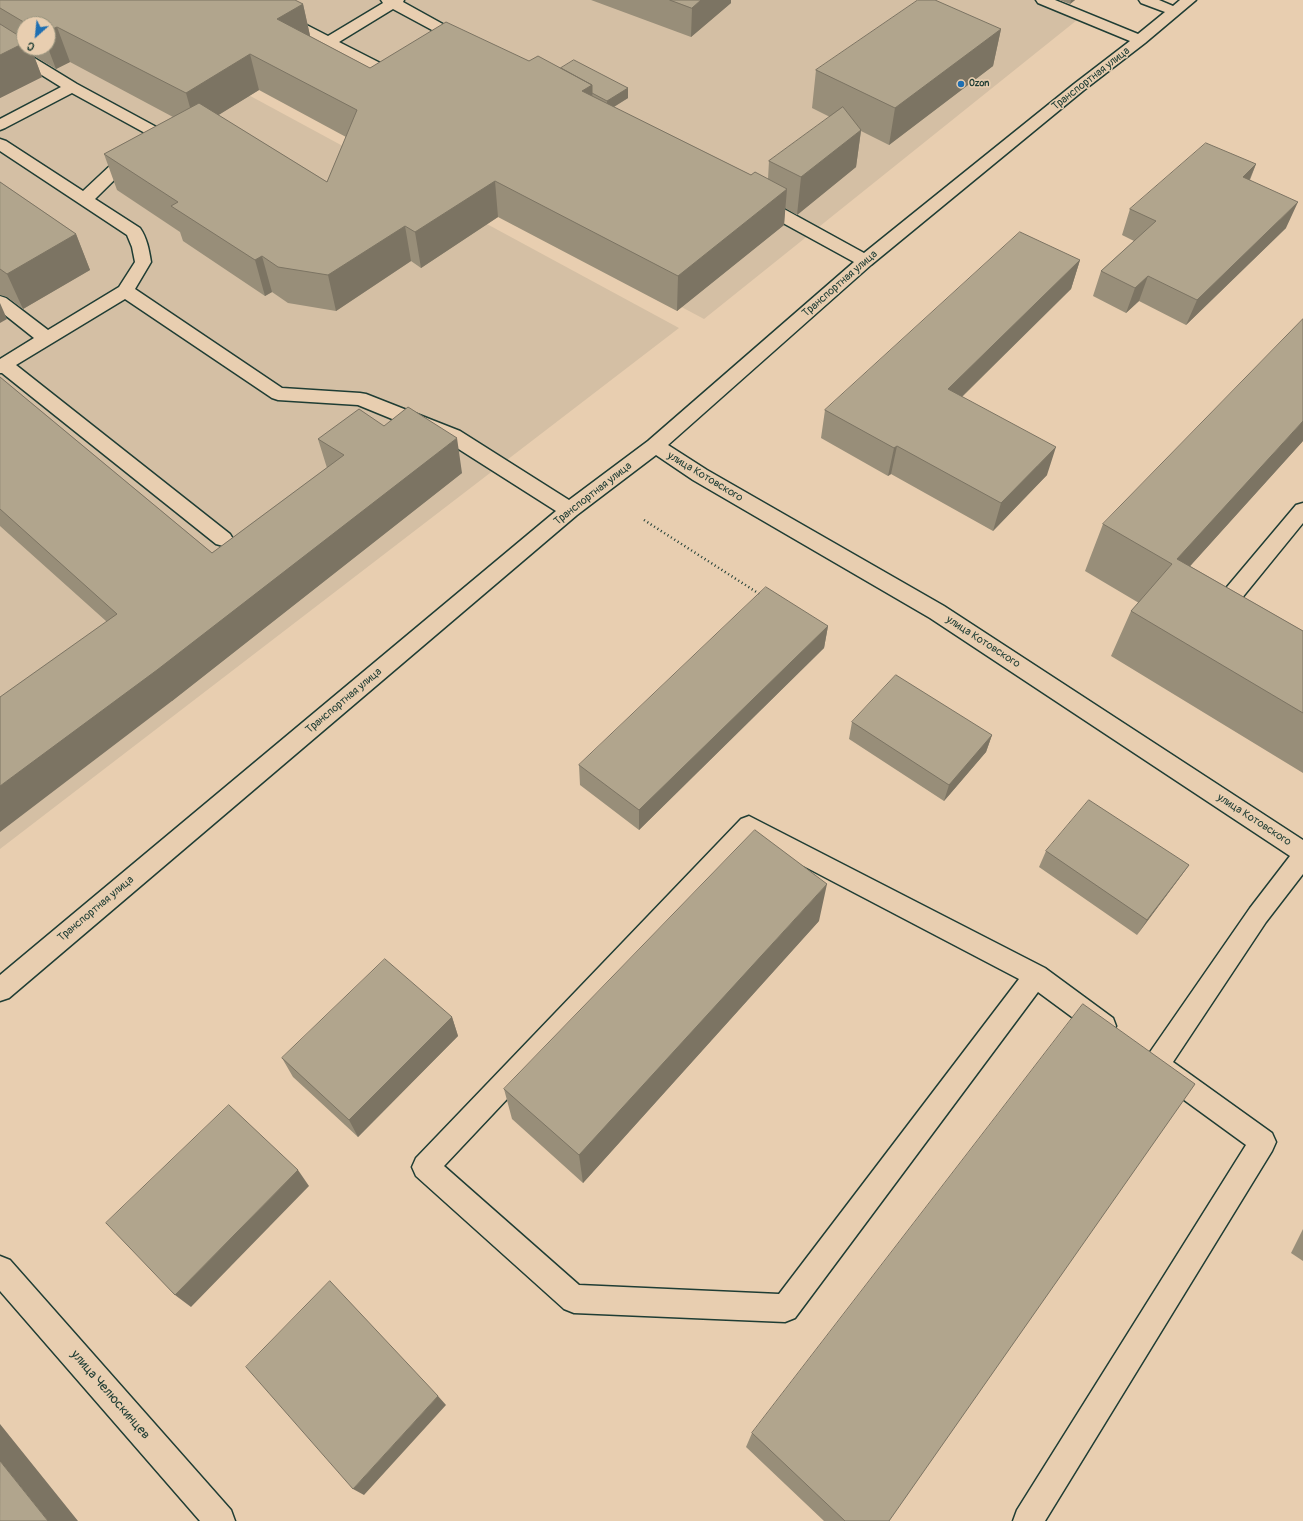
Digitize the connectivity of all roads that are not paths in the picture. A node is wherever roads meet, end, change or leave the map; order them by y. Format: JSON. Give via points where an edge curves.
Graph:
{"nodes":[{"id":1,"x":247,"y":0,"type":"edge"},
{"id":2,"x":1043,"y":0,"type":"edge"},
{"id":3,"x":1146,"y":0,"type":"edge"},
{"id":4,"x":393,"y":1,"type":"edge"},
{"id":5,"x":1182,"y":6,"type":"edge"},
{"id":6,"x":1140,"y":40,"type":"junction"},
{"id":7,"x":328,"y":42,"type":"junction"},
{"id":8,"x":0,"y":43,"type":"edge"},
{"id":9,"x":477,"y":49,"type":"edge"},
{"id":10,"x":385,"y":71,"type":"edge"},
{"id":11,"x":72,"y":87,"type":"junction"},
{"id":12,"x":0,"y":125,"type":"edge"},
{"id":13,"x":0,"y":144,"type":"edge"},
{"id":14,"x":747,"y":197,"type":"edge"},
{"id":15,"x":84,"y":199,"type":"junction"},
{"id":16,"x":865,"y":261,"type":"junction"},
{"id":17,"x":125,"y":290,"type":"junction"},
{"id":18,"x":0,"y":302,"type":"edge"},
{"id":19,"x":46,"y":338,"type":"junction"},
{"id":20,"x":2,"y":366,"type":"edge"},
{"id":21,"x":655,"y":446,"type":"junction"},
{"id":22,"x":570,"y":510,"type":"junction"},
{"id":23,"x":1303,"y":510,"type":"edge"},
{"id":24,"x":223,"y":538,"type":"dead end"},
{"id":25,"x":1250,"y":622,"type":"edge"},
{"id":26,"x":1303,"y":852,"type":"edge"},
{"id":27,"x":1303,"y":856,"type":"edge"},
{"id":28,"x":1036,"y":976,"type":"junction"},
{"id":29,"x":0,"y":990,"type":"edge"},
{"id":30,"x":1140,"y":1052,"type":"junction"},
{"id":31,"x":0,"y":1270,"type":"edge"},
{"id":32,"x":220,"y":1521,"type":"edge"},
{"id":33,"x":1028,"y":1521,"type":"edge"}],
"edges":[{"from":1,"to":7,"type":"street"},
{"from":2,"to":6,"type":"street"},
{"from":3,"to":5,"type":"street"},
{"from":4,"to":7,"type":"street"},
{"from":4,"to":9,"type":"street"},
{"from":5,"to":6,"type":"street","name":"Транспортная улица"},
{"from":6,"to":16,"type":"street","name":"Транспортная улица"},
{"from":7,"to":10,"type":"street"},
{"from":8,"to":11,"type":"street"},
{"from":11,"to":12,"type":"street"},
{"from":11,"to":15,"type":"street","via":[[154,132]]},
{"from":13,"to":15,"type":"street"},
{"from":14,"to":16,"type":"street"},
{"from":15,"to":17,"type":"street","via":[[134,232],[143,262]]},
{"from":16,"to":21,"type":"street","name":"Транспортная улица"},
{"from":17,"to":19,"type":"street"},
{"from":17,"to":22,"type":"street","via":[[278,394],[360,399],[453,436]]},
{"from":18,"to":19,"type":"street"},
{"from":19,"to":20,"type":"street"},
{"from":20,"to":24,"type":"street"},
{"from":21,"to":22,"type":"street","name":"Транспортная улица"},
{"from":21,"to":26,"type":"street","name":"улица Котовского","via":[[706,479],[937,612]]},
{"from":22,"to":29,"type":"street","name":"Транспортная улица"},
{"from":23,"to":25,"type":"street","via":[[1224,606]]},
{"from":27,"to":30,"type":"street","via":[[1258,915]]},
{"from":28,"to":28,"type":"street","via":[[785,1308],[574,1299],[425,1167],[750,826]]},
{"from":28,"to":30,"type":"street"},
{"from":30,"to":33,"type":"street","via":[[1263,1142]]},
{"from":31,"to":32,"type":"street","name":"улица Челюскинцев"}]}
